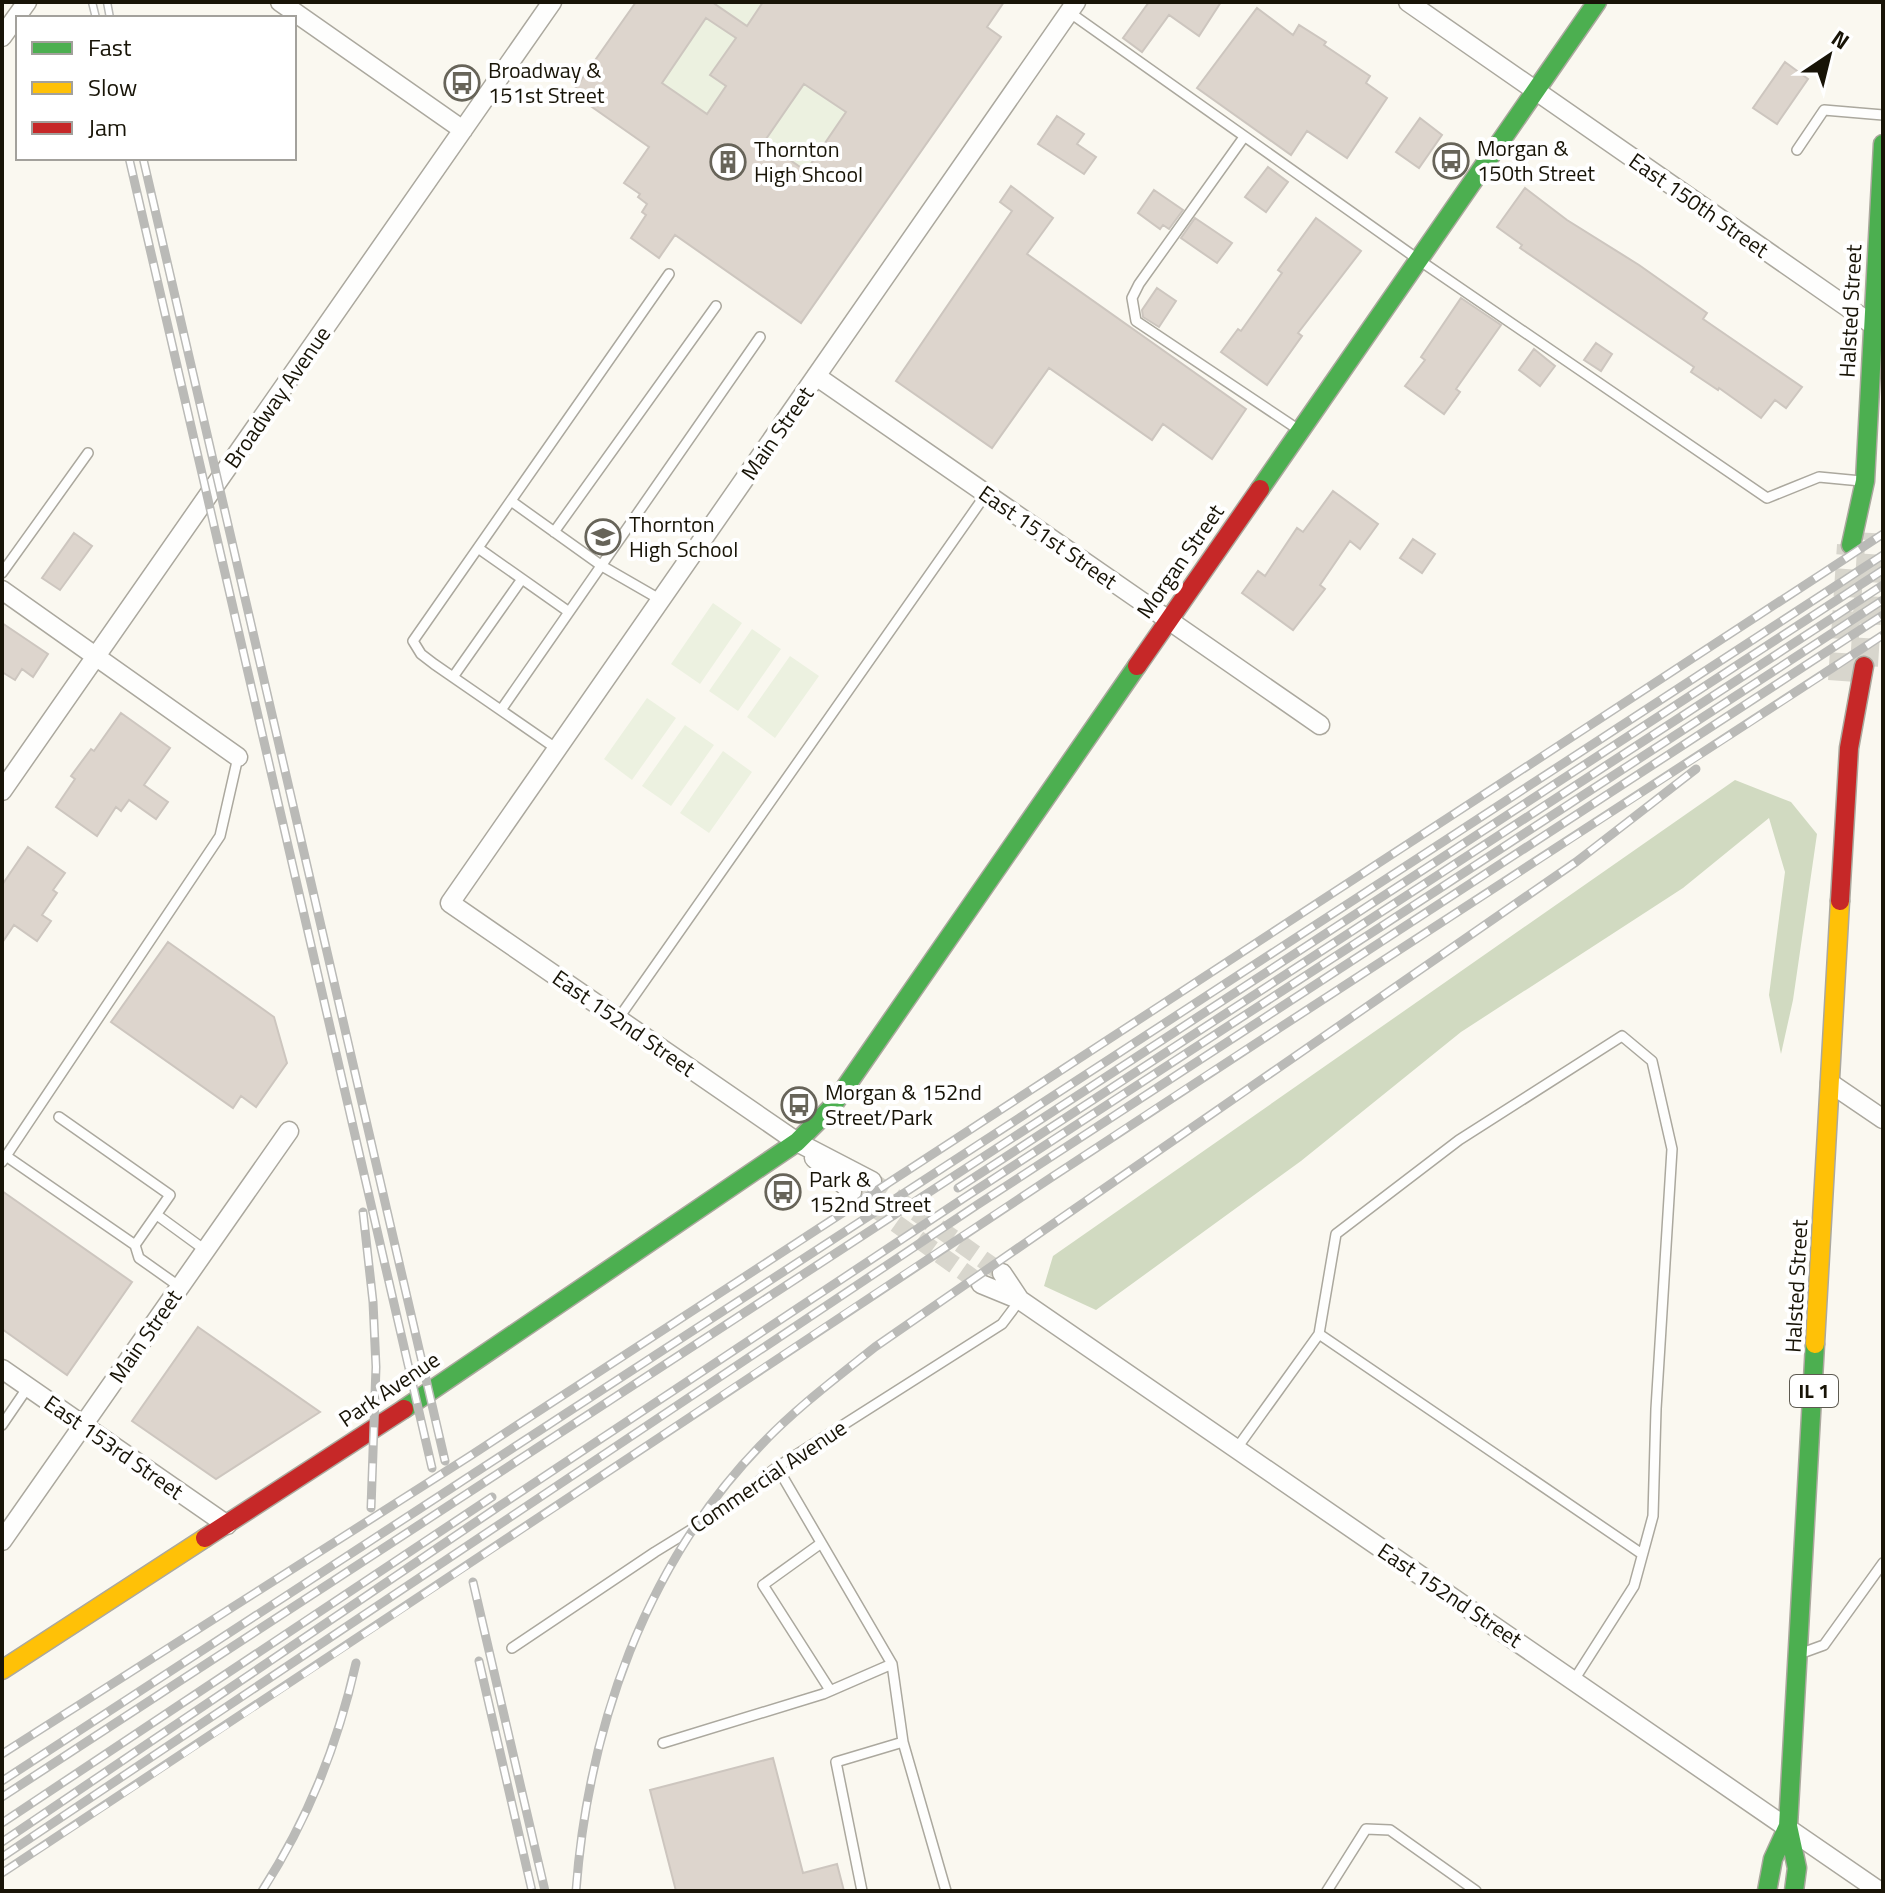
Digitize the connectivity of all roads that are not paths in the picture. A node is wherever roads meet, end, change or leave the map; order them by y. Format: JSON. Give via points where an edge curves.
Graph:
{"nodes":[{"id":1,"x":280,"y":2,"type":"edge"},
{"id":2,"x":552,"y":2,"type":"edge"},
{"id":3,"x":1408,"y":2,"type":"edge"},
{"id":4,"x":1597,"y":2,"type":"edge"},
{"id":5,"x":1073,"y":7,"type":"edge"},
{"id":6,"x":16,"y":17,"type":"edge"},
{"id":7,"x":2,"y":37,"type":"edge"},
{"id":8,"x":1535,"y":91,"type":"junction"},
{"id":9,"x":1883,"y":115,"type":"edge"},
{"id":10,"x":463,"y":130,"type":"junction"},
{"id":11,"x":1244,"y":137,"type":"junction"},
{"id":12,"x":1883,"y":144,"type":"edge"},
{"id":13,"x":1797,"y":150,"type":"dead end"},
{"id":14,"x":1419,"y":260,"type":"junction"},
{"id":15,"x":669,"y":274,"type":"dead end"},
{"id":16,"x":716,"y":306,"type":"dead end"},
{"id":17,"x":1878,"y":323,"type":"edge"},
{"id":18,"x":760,"y":337,"type":"dead end"},
{"id":19,"x":816,"y":376,"type":"junction"},
{"id":20,"x":1299,"y":430,"type":"junction"},
{"id":21,"x":88,"y":453,"type":"dead end"},
{"id":22,"x":1865,"y":481,"type":"junction"},
{"id":23,"x":986,"y":494,"type":"junction"},
{"id":24,"x":511,"y":501,"type":"junction"},
{"id":25,"x":554,"y":532,"type":"junction"},
{"id":26,"x":1872,"y":533,"type":"tunnel mouth"},
{"id":27,"x":1851,"y":545,"type":"tunnel mouth"},
{"id":28,"x":478,"y":548,"type":"junction"},
{"id":29,"x":602,"y":566,"type":"junction"},
{"id":30,"x":2,"y":573,"type":"edge"},
{"id":31,"x":522,"y":579,"type":"junction"},
{"id":32,"x":2,"y":590,"type":"edge"},
{"id":33,"x":661,"y":600,"type":"junction"},
{"id":34,"x":569,"y":612,"type":"junction"},
{"id":35,"x":1168,"y":620,"type":"junction"},
{"id":36,"x":96,"y":656,"type":"junction"},
{"id":37,"x":1864,"y":666,"type":"tunnel mouth"},
{"id":38,"x":453,"y":677,"type":"junction"},
{"id":39,"x":1842,"y":681,"type":"tunnel mouth"},
{"id":40,"x":501,"y":710,"type":"junction"},
{"id":41,"x":1320,"y":725,"type":"dead end"},
{"id":42,"x":1849,"y":748,"type":"junction"},
{"id":43,"x":557,"y":749,"type":"junction"},
{"id":44,"x":238,"y":757,"type":"joint"},
{"id":45,"x":2,"y":791,"type":"edge"},
{"id":46,"x":450,"y":903,"type":"joint"},
{"id":47,"x":618,"y":1019,"type":"junction"},
{"id":48,"x":1830,"y":1083,"type":"junction"},
{"id":49,"x":59,"y":1117,"type":"dead end"},
{"id":50,"x":1883,"y":1119,"type":"edge"},
{"id":51,"x":289,"y":1131,"type":"dead end"},
{"id":52,"x":797,"y":1142,"type":"junction"},
{"id":53,"x":4,"y":1159,"type":"edge"},
{"id":54,"x":872,"y":1181,"type":"tunnel mouth"},
{"id":55,"x":852,"y":1192,"type":"tunnel mouth"},
{"id":56,"x":157,"y":1215,"type":"junction"},
{"id":57,"x":135,"y":1245,"type":"junction"},
{"id":58,"x":205,"y":1250,"type":"junction"},
{"id":59,"x":1002,"y":1273,"type":"tunnel mouth"},
{"id":60,"x":981,"y":1284,"type":"tunnel mouth"},
{"id":61,"x":180,"y":1287,"type":"junction"},
{"id":62,"x":1020,"y":1300,"type":"junction"},
{"id":63,"x":1319,"y":1334,"type":"junction"},
{"id":64,"x":2,"y":1369,"type":"edge"},
{"id":65,"x":28,"y":1387,"type":"junction"},
{"id":66,"x":2,"y":1425,"type":"edge"},
{"id":67,"x":83,"y":1425,"type":"junction"},
{"id":68,"x":1237,"y":1448,"type":"junction"},
{"id":69,"x":777,"y":1467,"type":"junction"},
{"id":70,"x":227,"y":1525,"type":"junction"},
{"id":71,"x":2,"y":1541,"type":"edge"},
{"id":72,"x":820,"y":1544,"type":"junction"},
{"id":73,"x":1642,"y":1554,"type":"junction"},
{"id":74,"x":1883,"y":1563,"type":"edge"},
{"id":75,"x":512,"y":1648,"type":"dead end"},
{"id":76,"x":1799,"y":1655,"type":"junction"},
{"id":77,"x":892,"y":1664,"type":"junction"},
{"id":78,"x":2,"y":1670,"type":"edge"},
{"id":79,"x":1574,"y":1680,"type":"junction"},
{"id":80,"x":830,"y":1690,"type":"junction"},
{"id":81,"x":903,"y":1742,"type":"junction"},
{"id":82,"x":663,"y":1743,"type":"dead end"},
{"id":83,"x":1788,"y":1826,"type":"junction"},
{"id":84,"x":1877,"y":1886,"type":"edge"},
{"id":85,"x":862,"y":1891,"type":"edge"},
{"id":86,"x":946,"y":1891,"type":"edge"},
{"id":87,"x":1327,"y":1891,"type":"edge"},
{"id":88,"x":1476,"y":1891,"type":"edge"},
{"id":89,"x":1767,"y":1891,"type":"edge"},
{"id":90,"x":1794,"y":1891,"type":"edge"}],
"edges":[{"from":1,"to":10,"type":"street"},
{"from":2,"to":10,"type":"street","name":"Broadway Avenue"},
{"from":3,"to":8,"type":"street","name":"East 150th Street"},
{"from":4,"to":8,"type":"street","name":"Morgan Street"},
{"from":5,"to":11,"type":"lane"},
{"from":5,"to":19,"type":"street","name":"Main Street"},
{"from":6,"to":7,"type":"street"},
{"from":8,"to":14,"type":"street","name":"Morgan Street"},
{"from":8,"to":17,"type":"street","name":"East 150th Street"},
{"from":9,"to":13,"type":"lane","via":[[1824,110]]},
{"from":10,"to":36,"type":"street","name":"Broadway Avenue"},
{"from":11,"to":14,"type":"lane"},
{"from":11,"to":20,"type":"lane","via":[[1139,284],[1132,298],[1136,321]]},
{"from":12,"to":17,"type":"street","name":"Halsted Street"},
{"from":14,"to":20,"type":"street","name":"Morgan Street"},
{"from":14,"to":22,"type":"lane","via":[[1767,498],[1819,477]]},
{"from":15,"to":24,"type":"lane"},
{"from":16,"to":25,"type":"lane"},
{"from":17,"to":22,"type":"street","name":"Halsted Street"},
{"from":18,"to":29,"type":"lane"},
{"from":19,"to":23,"type":"street","name":"East 151st Street"},
{"from":19,"to":33,"type":"street","name":"Main Street"},
{"from":20,"to":35,"type":"street","name":"Morgan Street"},
{"from":21,"to":30,"type":"lane"},
{"from":22,"to":26,"type":"street","name":"Halsted Street"},
{"from":22,"to":27,"type":"street","name":"Halsted Street"},
{"from":23,"to":35,"type":"street","name":"East 151st Street"},
{"from":23,"to":47,"type":"lane"},
{"from":24,"to":25,"type":"lane"},
{"from":24,"to":28,"type":"lane"},
{"from":25,"to":29,"type":"lane"},
{"from":28,"to":31,"type":"lane"},
{"from":28,"to":38,"type":"lane","via":[[413,641],[421,654]]},
{"from":29,"to":33,"type":"lane"},
{"from":29,"to":34,"type":"lane"},
{"from":31,"to":34,"type":"lane"},
{"from":31,"to":38,"type":"lane"},
{"from":32,"to":36,"type":"street"},
{"from":33,"to":43,"type":"street","name":"Main Street"},
{"from":34,"to":40,"type":"lane"},
{"from":35,"to":41,"type":"street","name":"East 151st Street"},
{"from":35,"to":52,"type":"street","name":"Morgan Street","via":[[831,1108]]},
{"from":36,"to":44,"type":"street"},
{"from":36,"to":45,"type":"street","name":"Broadway Avenue"},
{"from":37,"to":42,"type":"street","name":"Halsted Street","number":"IL 1"},
{"from":38,"to":40,"type":"lane"},
{"from":39,"to":42,"type":"street","name":"Halsted Street","number":"IL 1"},
{"from":40,"to":43,"type":"lane"},
{"from":42,"to":48,"type":"street","name":"Halsted Street","number":"IL 1"},
{"from":43,"to":46,"type":"street","name":"Main Street"},
{"from":44,"to":53,"type":"lane","via":[[220,836]]},
{"from":46,"to":47,"type":"street","name":"East 152nd Street"},
{"from":47,"to":52,"type":"street","name":"East 152nd Street"},
{"from":48,"to":50,"type":"street"},
{"from":48,"to":76,"type":"street","name":"Halsted Street","number":"IL 1"},
{"from":49,"to":56,"type":"lane","via":[[170,1195]]},
{"from":51,"to":58,"type":"street","name":"Main Street"},
{"from":52,"to":54,"type":"street","name":"East 152nd Street"},
{"from":52,"to":55,"type":"street","name":"East 152nd Street"},
{"from":52,"to":70,"type":"street","name":"Park Avenue"},
{"from":53,"to":57,"type":"lane"},
{"from":56,"to":57,"type":"lane"},
{"from":56,"to":58,"type":"lane"},
{"from":57,"to":61,"type":"lane","via":[[139,1258]]},
{"from":58,"to":61,"type":"street","name":"Main Street"},
{"from":59,"to":62,"type":"street","name":"East 152nd Street"},
{"from":60,"to":62,"type":"street","name":"East 152nd Street"},
{"from":61,"to":67,"type":"street","name":"Main Street"},
{"from":62,"to":68,"type":"street","name":"East 152nd Street"},
{"from":62,"to":69,"type":"lane","name":"Commercial Avenue","via":[[1002,1324]]},
{"from":63,"to":68,"type":"lane"},
{"from":63,"to":73,"type":"lane"},
{"from":63,"to":73,"type":"lane","via":[[1336,1234],[1459,1140],[1622,1036],[1652,1061],[1672,1149],[1653,1516]]},
{"from":64,"to":65,"type":"street","name":"East 153rd Street"},
{"from":65,"to":66,"type":"lane"},
{"from":65,"to":67,"type":"street","name":"East 153rd Street"},
{"from":67,"to":70,"type":"street","name":"East 153rd Street"},
{"from":67,"to":71,"type":"street","name":"Main Street"},
{"from":68,"to":79,"type":"street","name":"East 152nd Street"},
{"from":69,"to":72,"type":"lane"},
{"from":69,"to":75,"type":"lane","name":"Commercial Avenue","via":[[720,1512]]},
{"from":70,"to":78,"type":"street","name":"Park Avenue"},
{"from":72,"to":77,"type":"lane"},
{"from":72,"to":80,"type":"lane","via":[[763,1585]]},
{"from":73,"to":79,"type":"lane","via":[[1634,1586]]},
{"from":74,"to":76,"type":"lane","via":[[1824,1645]]},
{"from":76,"to":83,"type":"street","name":"Halsted Street","number":"IL 1"},
{"from":77,"to":80,"type":"lane"},
{"from":77,"to":81,"type":"lane"},
{"from":79,"to":83,"type":"street","name":"East 152nd Street"},
{"from":80,"to":82,"type":"lane"},
{"from":81,"to":85,"type":"lane","via":[[836,1762]]},
{"from":81,"to":86,"type":"lane"},
{"from":83,"to":84,"type":"street","name":"East 152nd Street"},
{"from":83,"to":89,"type":"street","name":"Halsted Street","number":"IL 1","via":[[1773,1859]]},
{"from":83,"to":90,"type":"street","name":"Halsted Street","number":"IL 1","via":[[1797,1868]]},
{"from":87,"to":88,"type":"lane","via":[[1366,1829],[1390,1830]]}]}
